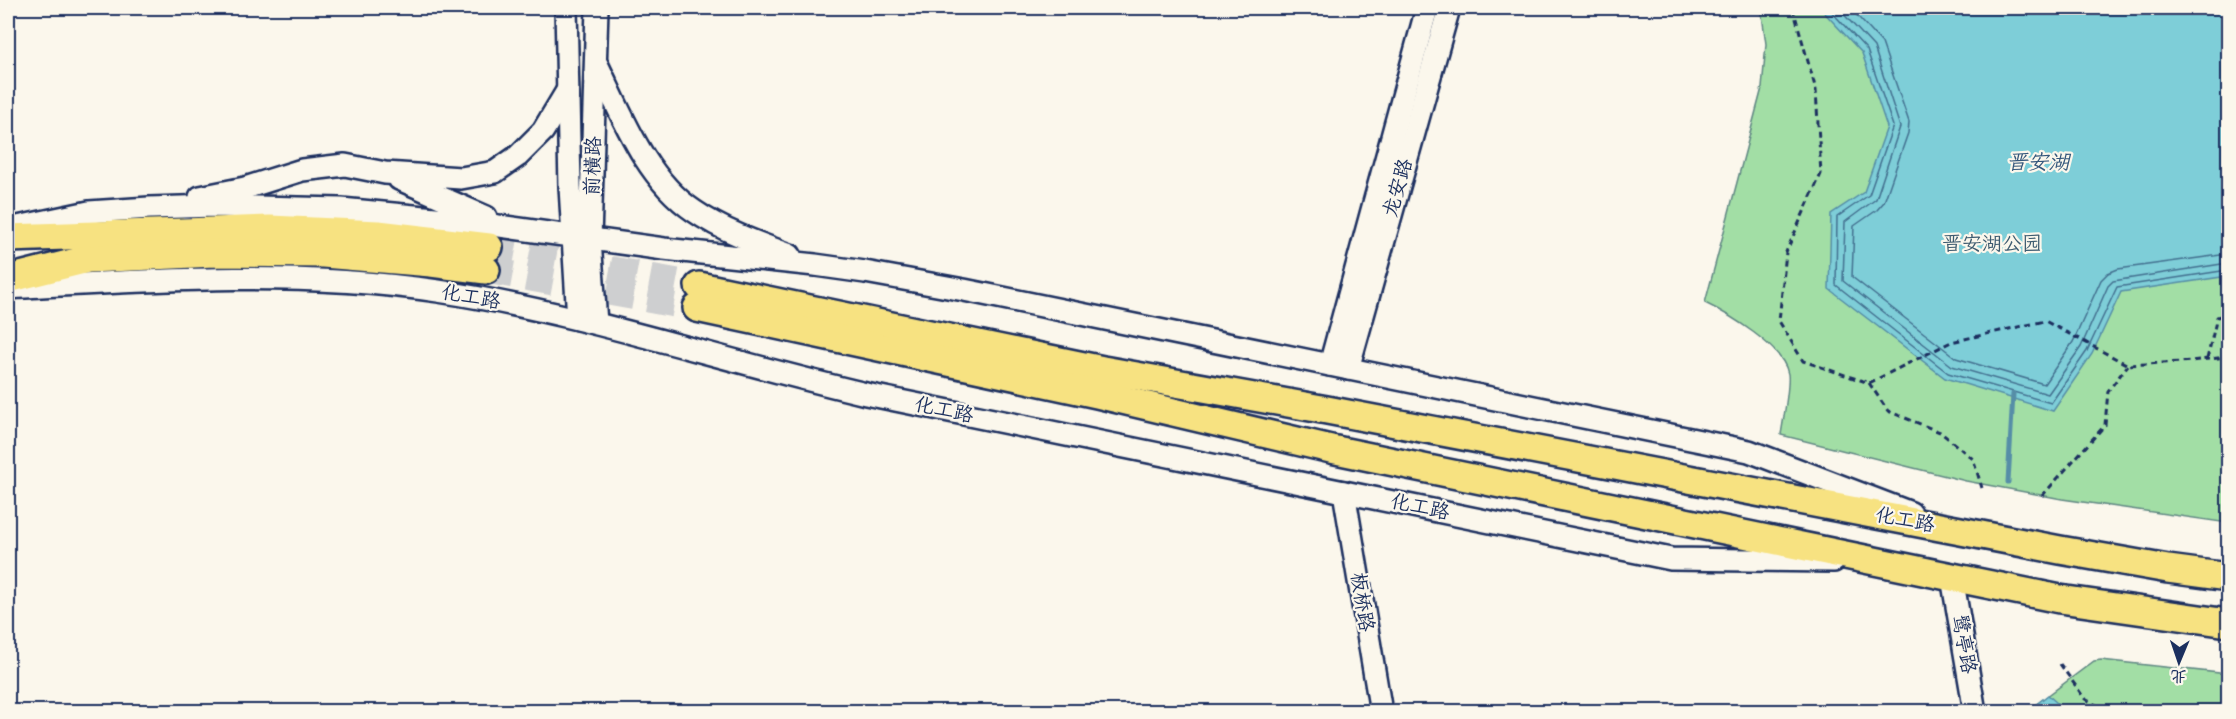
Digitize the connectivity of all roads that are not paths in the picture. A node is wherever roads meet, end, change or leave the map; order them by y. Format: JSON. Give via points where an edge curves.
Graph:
{"nodes":[{"id":1,"x":566,"y":8,"type":"edge"},
{"id":2,"x":597,"y":8,"type":"edge"},
{"id":3,"x":1427,"y":8,"type":"edge"},
{"id":4,"x":1449,"y":8,"type":"edge"},
{"id":5,"x":596,"y":62,"type":"junction"},
{"id":6,"x":567,"y":91,"type":"junction"},
{"id":7,"x":386,"y":173,"type":"junction"},
{"id":8,"x":149,"y":208,"type":"junction"},
{"id":9,"x":509,"y":227,"type":"junction"},
{"id":10,"x":8,"y":229,"type":"edge"},
{"id":11,"x":8,"y":238,"type":"edge"},
{"id":12,"x":581,"y":238,"type":"junction"},
{"id":13,"x":815,"y":265,"type":"junction"},
{"id":14,"x":8,"y":279,"type":"edge"},
{"id":15,"x":8,"y":288,"type":"edge"},
{"id":16,"x":587,"y":321,"type":"junction"},
{"id":17,"x":1339,"y":367,"type":"junction"},
{"id":18,"x":1344,"y":492,"type":"junction"},
{"id":19,"x":1957,"y":530,"type":"junction"},
{"id":20,"x":1880,"y":562,"type":"junction"},
{"id":21,"x":1952,"y":577,"type":"junction"},
{"id":22,"x":2229,"y":577,"type":"edge"},
{"id":23,"x":2229,"y":623,"type":"edge"},
{"id":24,"x":1381,"y":711,"type":"edge"},
{"id":25,"x":1975,"y":711,"type":"edge"}],
"edges":[{"from":1,"to":6,"type":"main road","name":"前横路"},
{"from":2,"to":5,"type":"main road","name":"前横路"},
{"from":3,"to":17,"type":"main road","name":"龙安路"},
{"from":4,"to":17,"type":"main road","name":"龙安路"},
{"from":5,"to":12,"type":"main road","name":"前横路"},
{"from":5,"to":13,"type":"main road","via":[[636,142],[677,197],[734,234]]},
{"from":6,"to":7,"type":"main road","via":[[543,131],[495,172],[461,178]]},
{"from":6,"to":12,"type":"main road","name":"前横路"},
{"from":7,"to":8,"type":"main road","via":[[345,165],[302,170],[245,188]]},
{"from":7,"to":9,"type":"main road"},
{"from":8,"to":9,"type":"main road","via":[[341,209]]},
{"from":8,"to":10,"type":"main road","via":[[89,212]]},
{"from":9,"to":12,"type":"main road"},
{"from":11,"to":14,"type":"highway","name":"化工路","via":[[270,230],[378,234],[488,258],[431,263],[322,254],[214,253],[88,259]]},
{"from":12,"to":13,"type":"main road"},
{"from":12,"to":16,"type":"main road","name":"前横路"},
{"from":13,"to":17,"type":"main road","via":[[941,285]]},
{"from":15,"to":16,"type":"main road","name":"化工路","via":[[196,279],[320,280],[436,291]]},
{"from":16,"to":18,"type":"main road","name":"化工路","via":[[866,394]]},
{"from":17,"to":19,"type":"main road","via":[[1749,452]]},
{"from":18,"to":20,"type":"main road","name":"化工路","via":[[1671,559]]},
{"from":18,"to":24,"type":"main road","name":"板桥路"},
{"from":19,"to":20,"type":"highway","name":"化工路","via":[[1328,410],[698,297],[1331,449]]},
{"from":19,"to":22,"type":"highway","name":"化工路"},
{"from":20,"to":21,"type":"highway","name":"化工路"},
{"from":21,"to":23,"type":"highway","name":"化工路","via":[[2060,598]]},
{"from":21,"to":25,"type":"main road","name":"鹭亭路"}]}
